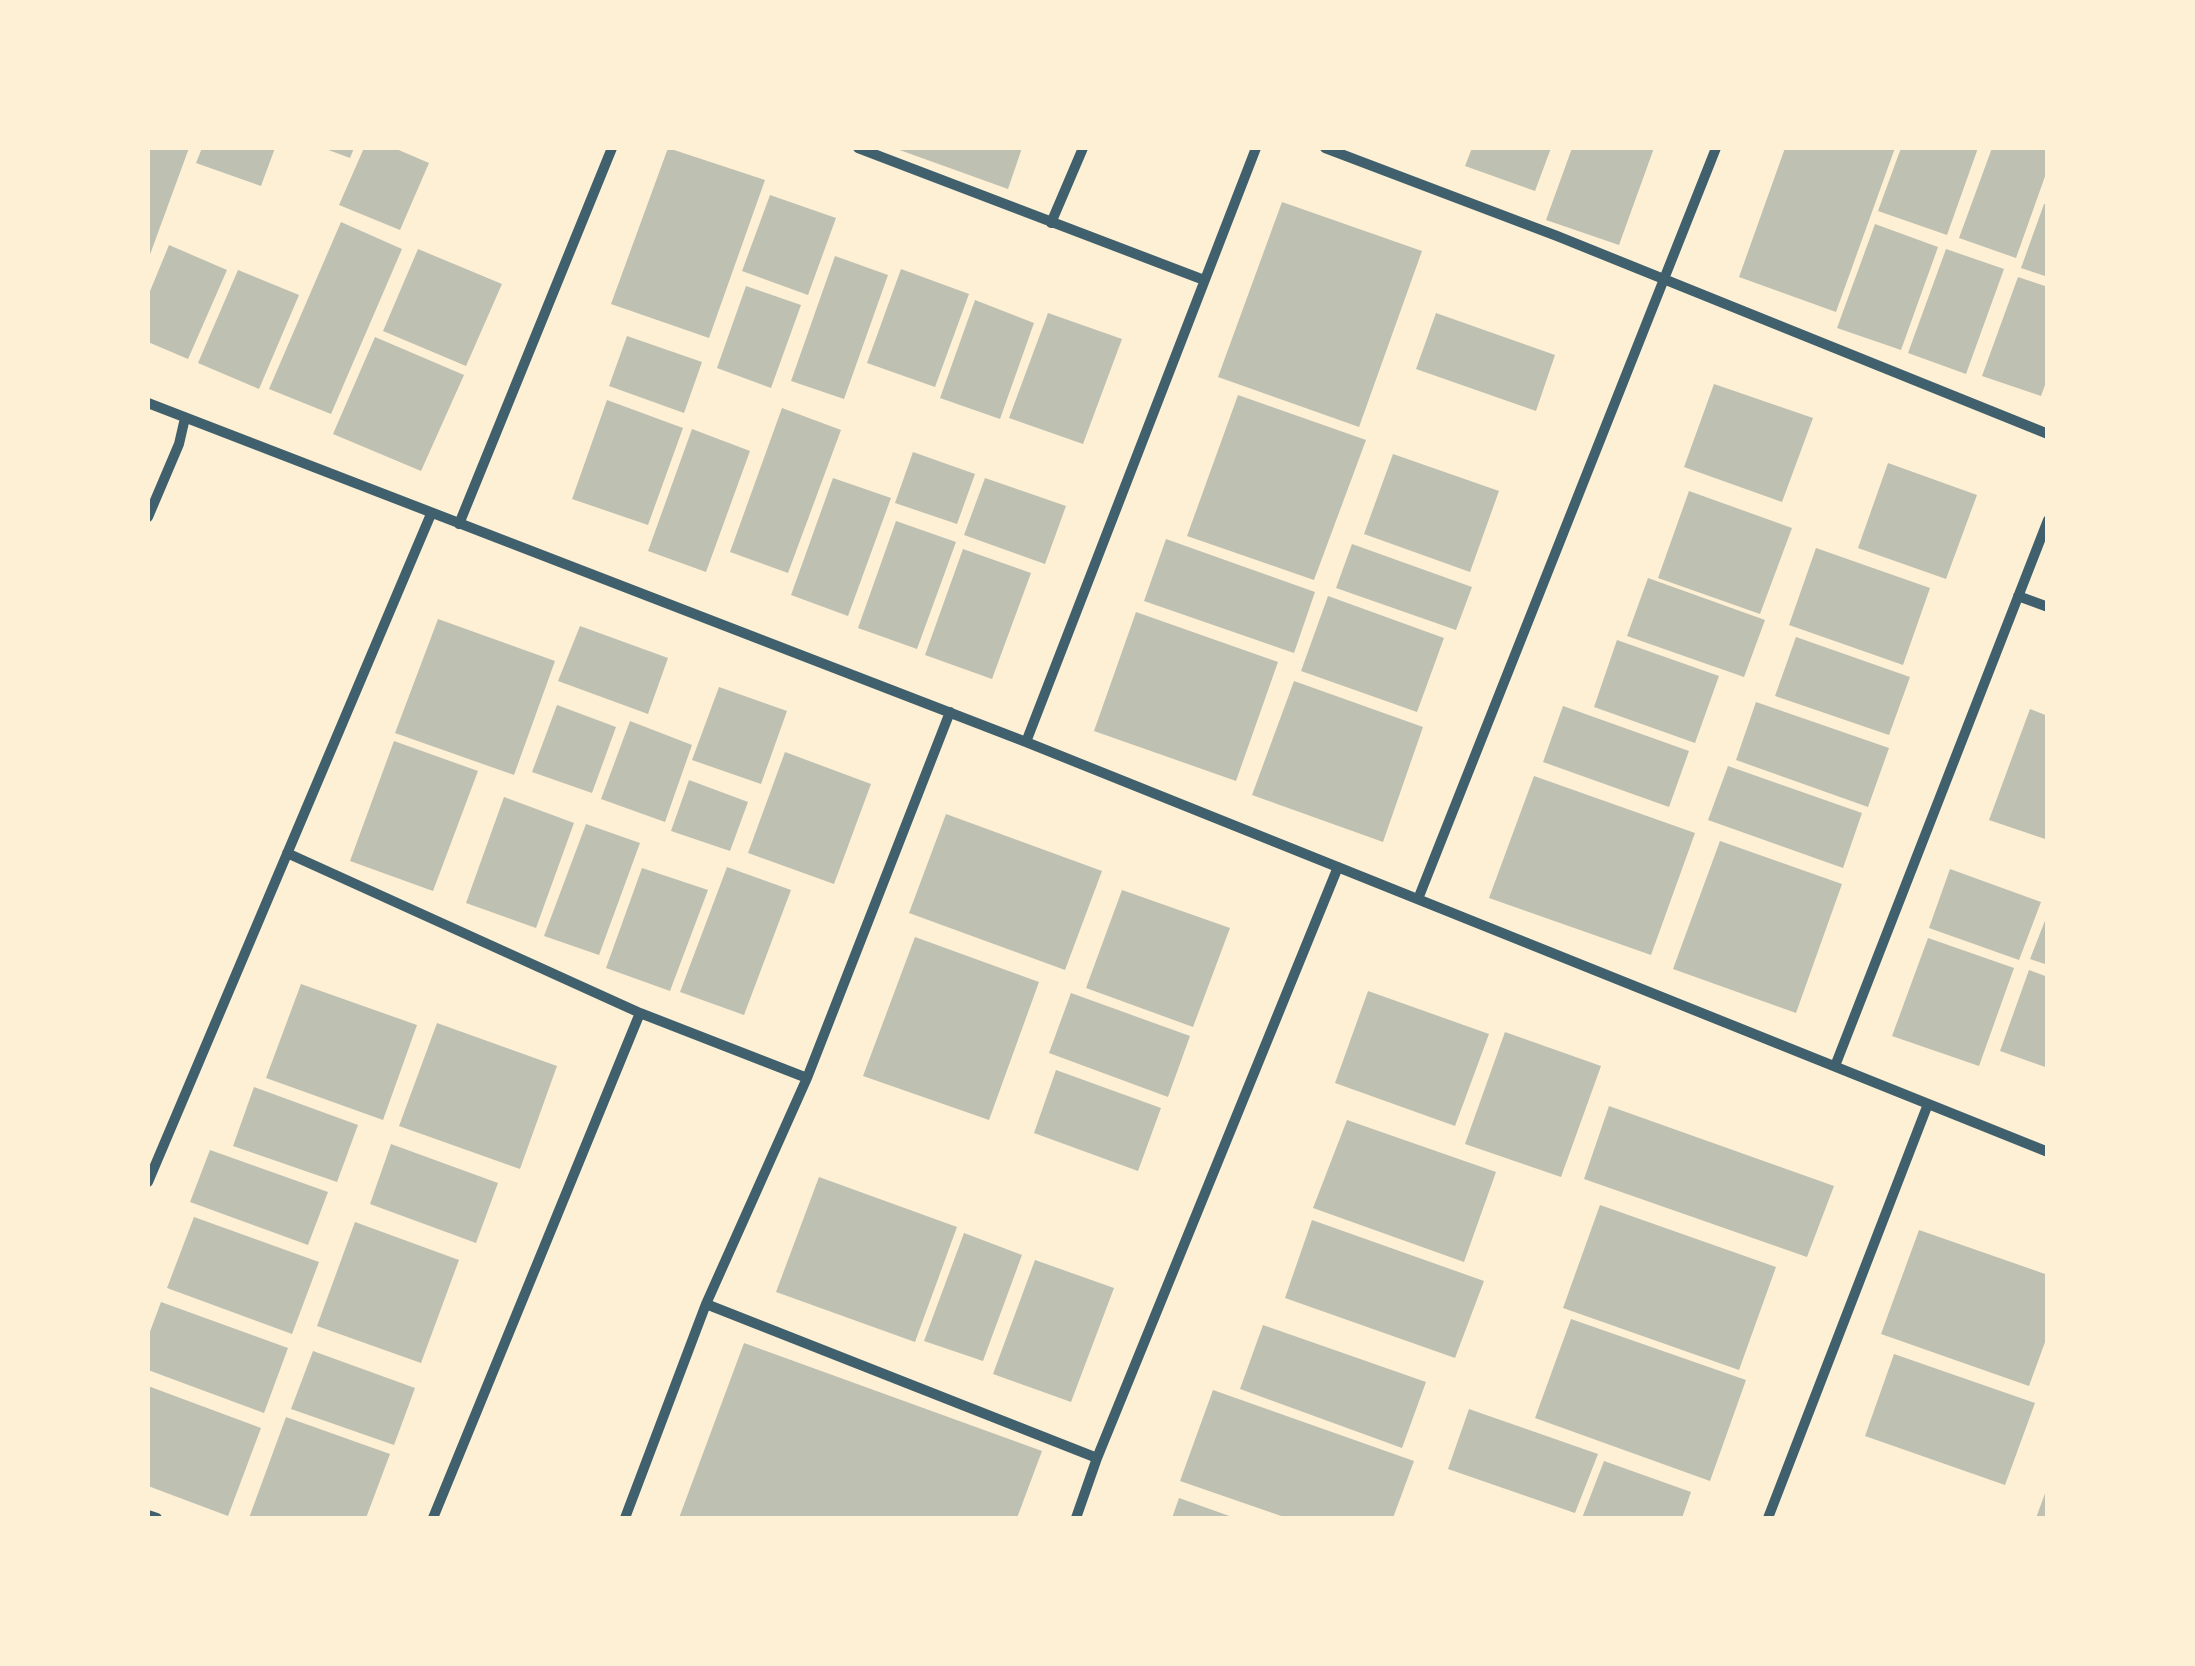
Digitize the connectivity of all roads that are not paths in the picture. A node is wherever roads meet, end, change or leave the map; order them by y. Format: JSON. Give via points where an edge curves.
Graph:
{"nodes":[{"id":1,"x":612,"y":148,"type":"edge"},
{"id":2,"x":858,"y":148,"type":"edge"},
{"id":3,"x":1083,"y":148,"type":"edge"},
{"id":4,"x":1256,"y":148,"type":"edge"},
{"id":5,"x":1325,"y":148,"type":"edge"},
{"id":6,"x":1716,"y":148,"type":"edge"},
{"id":7,"x":1051,"y":222,"type":"junction"},
{"id":8,"x":1662,"y":278,"type":"junction"},
{"id":9,"x":1204,"y":280,"type":"junction"},
{"id":10,"x":148,"y":404,"type":"edge"},
{"id":11,"x":185,"y":418,"type":"junction"},
{"id":12,"x":2048,"y":434,"type":"edge"},
{"id":13,"x":431,"y":514,"type":"junction"},
{"id":14,"x":148,"y":518,"type":"edge"},
{"id":15,"x":2048,"y":520,"type":"edge"},
{"id":16,"x":459,"y":524,"type":"junction"},
{"id":17,"x":2018,"y":596,"type":"junction"},
{"id":18,"x":2048,"y":607,"type":"edge"},
{"id":19,"x":950,"y":712,"type":"junction"},
{"id":20,"x":1026,"y":742,"type":"junction"},
{"id":21,"x":287,"y":853,"type":"junction"},
{"id":22,"x":1338,"y":867,"type":"junction"},
{"id":23,"x":1418,"y":900,"type":"junction"},
{"id":24,"x":640,"y":1013,"type":"junction"},
{"id":25,"x":1835,"y":1066,"type":"junction"},
{"id":26,"x":806,"y":1078,"type":"junction"},
{"id":27,"x":1928,"y":1104,"type":"junction"},
{"id":28,"x":2048,"y":1152,"type":"edge"},
{"id":29,"x":148,"y":1182,"type":"edge"},
{"id":30,"x":706,"y":1304,"type":"junction"},
{"id":31,"x":1097,"y":1458,"type":"junction"},
{"id":32,"x":148,"y":1515,"type":"edge"},
{"id":33,"x":158,"y":1518,"type":"edge"},
{"id":34,"x":434,"y":1518,"type":"edge"},
{"id":35,"x":625,"y":1518,"type":"edge"},
{"id":36,"x":1076,"y":1518,"type":"edge"},
{"id":37,"x":1768,"y":1518,"type":"edge"}],
"edges":[{"from":1,"to":16,"type":"street"},
{"from":2,"to":7,"type":"street"},
{"from":3,"to":7,"type":"street"},
{"from":4,"to":9,"type":"street"},
{"from":5,"to":8,"type":"street"},
{"from":6,"to":8,"type":"street"},
{"from":7,"to":9,"type":"street"},
{"from":8,"to":12,"type":"street"},
{"from":8,"to":23,"type":"street"},
{"from":9,"to":20,"type":"street"},
{"from":10,"to":11,"type":"street"},
{"from":11,"to":13,"type":"street"},
{"from":11,"to":14,"type":"street"},
{"from":13,"to":16,"type":"street"},
{"from":13,"to":21,"type":"street"},
{"from":15,"to":17,"type":"street"},
{"from":16,"to":19,"type":"street"},
{"from":17,"to":18,"type":"street"},
{"from":17,"to":25,"type":"street"},
{"from":19,"to":20,"type":"street"},
{"from":19,"to":26,"type":"street"},
{"from":20,"to":22,"type":"street"},
{"from":21,"to":24,"type":"street"},
{"from":21,"to":29,"type":"street"},
{"from":22,"to":23,"type":"street"},
{"from":22,"to":31,"type":"street"},
{"from":23,"to":25,"type":"street"},
{"from":24,"to":26,"type":"street"},
{"from":24,"to":34,"type":"street"},
{"from":25,"to":27,"type":"street"},
{"from":26,"to":30,"type":"street"},
{"from":27,"to":28,"type":"street"},
{"from":27,"to":37,"type":"street"},
{"from":30,"to":31,"type":"street"},
{"from":30,"to":35,"type":"street"},
{"from":31,"to":36,"type":"street"},
{"from":32,"to":33,"type":"street"}]}
